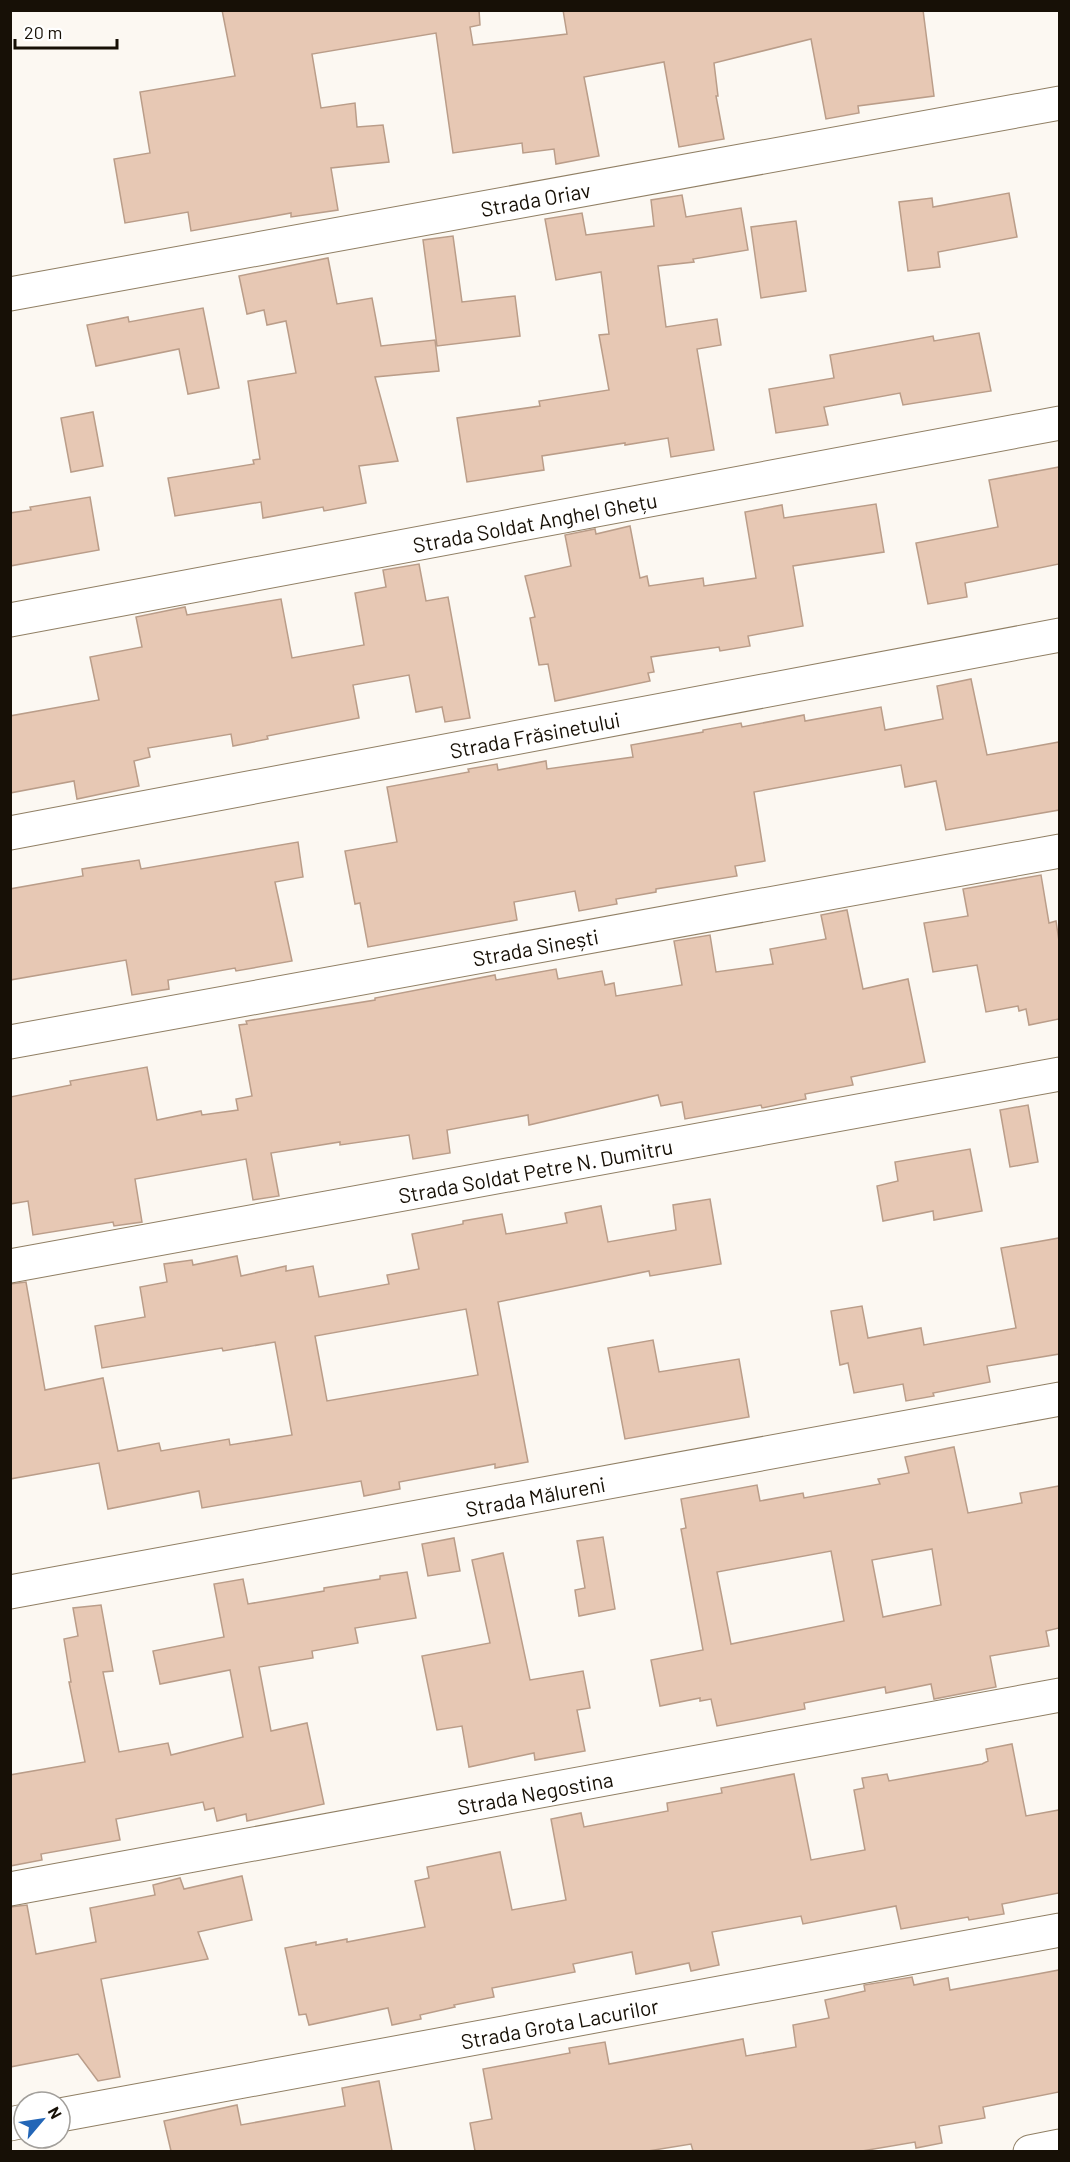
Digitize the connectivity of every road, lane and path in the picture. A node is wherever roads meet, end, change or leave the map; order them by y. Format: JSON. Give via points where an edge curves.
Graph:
{"nodes":[{"id":1,"x":1059,"y":103,"type":"edge"},
{"id":2,"x":10,"y":294,"type":"edge"},
{"id":3,"x":1059,"y":423,"type":"edge"},
{"id":4,"x":10,"y":620,"type":"edge"},
{"id":5,"x":1059,"y":635,"type":"edge"},
{"id":6,"x":10,"y":833,"type":"edge"},
{"id":7,"x":1059,"y":850,"type":"edge"},
{"id":8,"x":10,"y":1042,"type":"edge"},
{"id":9,"x":1059,"y":1074,"type":"edge"},
{"id":10,"x":10,"y":1266,"type":"edge"},
{"id":11,"x":1059,"y":1400,"type":"edge"},
{"id":12,"x":10,"y":1592,"type":"edge"},
{"id":13,"x":1059,"y":1695,"type":"edge"},
{"id":14,"x":10,"y":1889,"type":"edge"},
{"id":15,"x":1059,"y":1930,"type":"edge"},
{"id":16,"x":72,"y":2113,"type":"edge"},
{"id":17,"x":1059,"y":2146,"type":"edge"},
{"id":18,"x":1030,"y":2151,"type":"edge"}],
"edges":[{"from":1,"to":2,"type":"street","name":"Strada Oriav"},
{"from":3,"to":4,"type":"street","name":"Strada Soldat Anghel Ghețu"},
{"from":5,"to":6,"type":"street","name":"Strada Frăsinetului"},
{"from":7,"to":8,"type":"street","name":"Strada Sinești"},
{"from":9,"to":10,"type":"street","name":"Strada Soldat Petre N. Dumitru"},
{"from":11,"to":12,"type":"street","name":"Strada Mălureni"},
{"from":13,"to":14,"type":"street","name":"Strada Negostina"},
{"from":15,"to":16,"type":"street","name":"Strada Grota Lacurilor"},
{"from":17,"to":18,"type":"street"}]}
